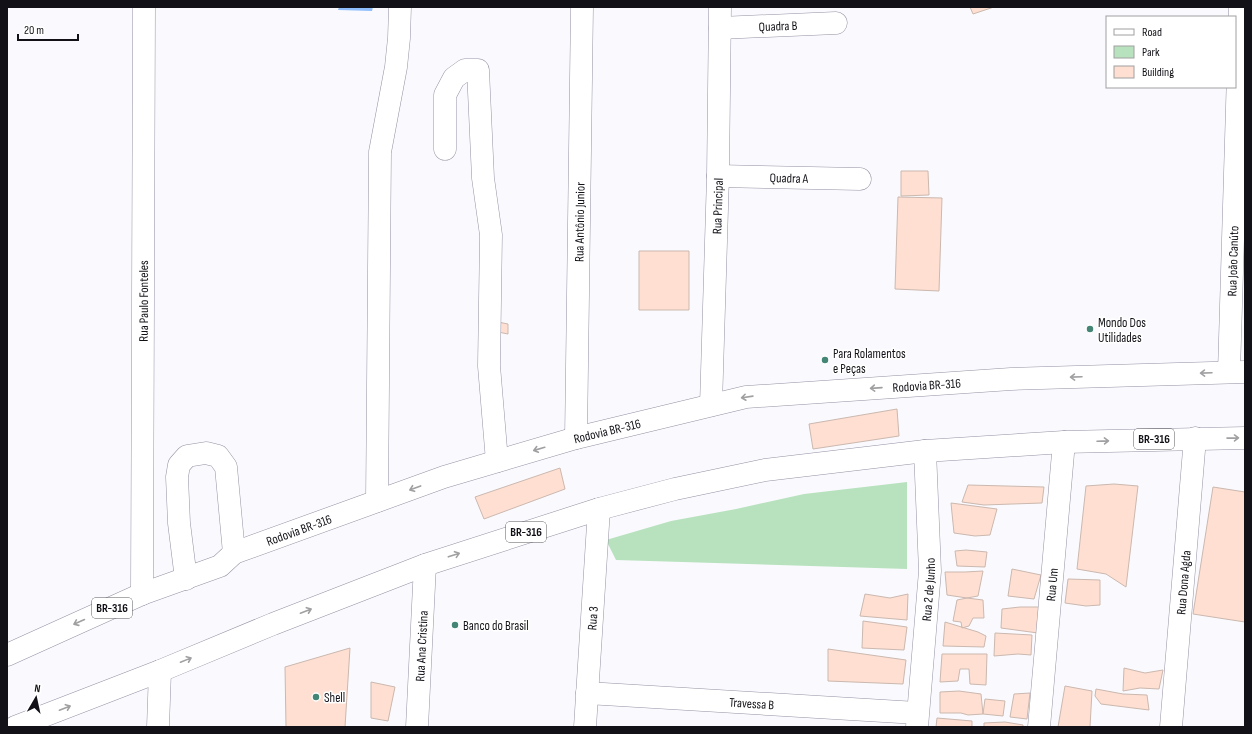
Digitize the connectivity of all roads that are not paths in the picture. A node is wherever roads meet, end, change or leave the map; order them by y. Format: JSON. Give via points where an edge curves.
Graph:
{"nodes":[{"id":1,"x":144,"y":7,"type":"edge"},
{"id":2,"x":400,"y":7,"type":"edge"},
{"id":3,"x":582,"y":7,"type":"edge"},
{"id":4,"x":1240,"y":7,"type":"edge"},
{"id":5,"x":720,"y":17,"type":"edge"},
{"id":6,"x":836,"y":23,"type":"dead end"},
{"id":7,"x":445,"y":149,"type":"dead end"},
{"id":8,"x":718,"y":176,"type":"junction"},
{"id":9,"x":860,"y":178,"type":"dead end"},
{"id":10,"x":1237,"y":372,"type":"edge"},
{"id":11,"x":711,"y":405,"type":"junction"},
{"id":12,"x":576,"y":438,"type":"junction"},
{"id":13,"x":1195,"y":438,"type":"junction"},
{"id":14,"x":1245,"y":438,"type":"edge"},
{"id":15,"x":1064,"y":442,"type":"junction"},
{"id":16,"x":925,"y":451,"type":"junction"},
{"id":17,"x":497,"y":461,"type":"junction"},
{"id":18,"x":377,"y":501,"type":"junction"},
{"id":19,"x":599,"y":509,"type":"junction"},
{"id":20,"x":234,"y":553,"type":"junction"},
{"id":21,"x":425,"y":565,"type":"junction"},
{"id":22,"x":186,"y":579,"type":"junction"},
{"id":23,"x":142,"y":594,"type":"junction"},
{"id":24,"x":7,"y":654,"type":"edge"},
{"id":25,"x":160,"y":671,"type":"junction"},
{"id":26,"x":587,"y":693,"type":"junction"},
{"id":27,"x":917,"y":720,"type":"edge"},
{"id":28,"x":15,"y":727,"type":"edge"},
{"id":29,"x":158,"y":727,"type":"edge"},
{"id":30,"x":417,"y":727,"type":"edge"},
{"id":31,"x":585,"y":727,"type":"edge"},
{"id":32,"x":1039,"y":727,"type":"edge"},
{"id":33,"x":1171,"y":727,"type":"edge"}],
"edges":[{"from":1,"to":23,"type":"main road","name":"Rua Paulo Fonteles"},
{"from":2,"to":18,"type":"main road","via":[[396,68],[380,152]]},
{"from":3,"to":12,"type":"main road","name":"Rua Antônio Junior"},
{"from":4,"to":10,"type":"main road","name":"Rua João Canúto"},
{"from":5,"to":6,"type":"main road","name":"Quadra B"},
{"from":5,"to":8,"type":"main road","name":"Rua Principal"},
{"from":7,"to":17,"type":"main road","via":[[445,95],[454,78],[465,70],[478,70],[483,178],[491,235],[489,366]]},
{"from":8,"to":9,"type":"main road","name":"Quadra A"},
{"from":8,"to":11,"type":"main road","name":"Rua Principal"},
{"from":10,"to":11,"type":"main road","name":"Rodovia BR-316","number":"BR-316","one_way":true,"via":[[1011,379],[746,397]]},
{"from":11,"to":12,"type":"main road","name":"Rodovia BR-316","number":"BR-316"},
{"from":12,"to":17,"type":"main road","name":"Rodovia BR-316","number":"BR-316","one_way":true},
{"from":13,"to":14,"type":"main road","number":"BR-316","one_way":true},
{"from":15,"to":13,"type":"main road","number":"BR-316","one_way":true},
{"from":13,"to":33,"type":"main road","name":"Rua Dona Agda"},
{"from":15,"to":16,"type":"main road","number":"BR-316"},
{"from":15,"to":32,"type":"main road","name":"Rua Um"},
{"from":16,"to":19,"type":"main road","number":"BR-316","via":[[765,470]]},
{"from":16,"to":27,"type":"main road","name":"Rua 2 de Junho","via":[[930,571]]},
{"from":17,"to":18,"type":"main road","name":"Rodovia BR-316","number":"BR-316","one_way":true},
{"from":18,"to":20,"type":"main road","name":"Rodovia BR-316","number":"BR-316"},
{"from":21,"to":19,"type":"main road","number":"BR-316","one_way":true},
{"from":19,"to":26,"type":"main road","name":"Rua 3"},
{"from":20,"to":22,"type":"main road","name":"Rodovia BR-316","number":"BR-316","via":[[220,566]]},
{"from":20,"to":22,"type":"main road","via":[[226,467],[218,456],[212,454],[187,456],[179,465],[176,477]]},
{"from":25,"to":21,"type":"main road","number":"BR-316","one_way":true},
{"from":21,"to":30,"type":"main road","name":"Rua Ana Cristina"},
{"from":22,"to":23,"type":"main road","name":"Rodovia BR-316","number":"BR-316"},
{"from":23,"to":24,"type":"main road","name":"Rodovia BR-316","number":"BR-316","one_way":true},
{"from":28,"to":25,"type":"main road","number":"BR-316","one_way":true},
{"from":25,"to":29,"type":"main road"},
{"from":26,"to":27,"type":"main road","name":"Travessa B"},
{"from":26,"to":31,"type":"main road","name":"Rua 3"}]}
